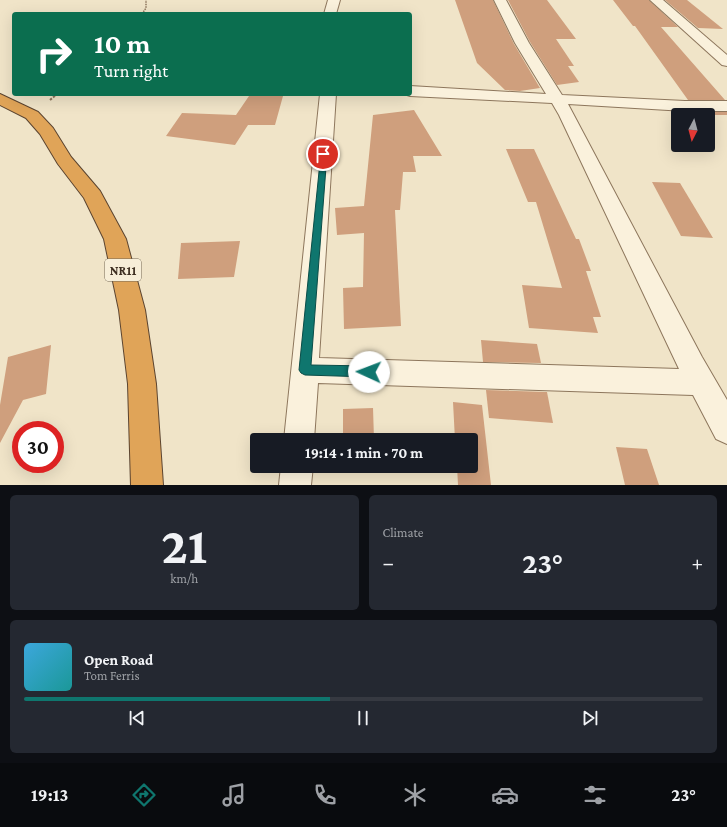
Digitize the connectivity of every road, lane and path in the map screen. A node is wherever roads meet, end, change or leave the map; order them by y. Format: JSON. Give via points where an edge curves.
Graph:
{"nodes":[{"id":1,"x":146,"y":0,"type":"edge"},
{"id":2,"x":334,"y":0,"type":"edge"},
{"id":3,"x":500,"y":0,"type":"edge"},
{"id":4,"x":656,"y":0,"type":"edge"},
{"id":5,"x":143,"y":12,"type":"edge"},
{"id":6,"x":331,"y":12,"type":"edge"},
{"id":7,"x":727,"y":62,"type":"edge"},
{"id":8,"x":412,"y":91,"type":"edge"},
{"id":9,"x":328,"y":96,"type":"edge"},
{"id":10,"x":0,"y":99,"type":"edge"},
{"id":11,"x":556,"y":100,"type":"junction"},
{"id":12,"x":727,"y":106,"type":"edge"},
{"id":13,"x":305,"y":370,"type":"junction"},
{"id":14,"x":701,"y":382,"type":"junction"},
{"id":15,"x":725,"y":421,"type":"edge"},
{"id":16,"x":300,"y":433,"type":"edge"},
{"id":17,"x":296,"y":473,"type":"edge"},
{"id":18,"x":147,"y":485,"type":"edge"},
{"id":19,"x":295,"y":485,"type":"edge"}],
"edges":[{"from":1,"to":5,"type":"path"},
{"from":2,"to":6,"type":"street"},
{"from":3,"to":11,"type":"street","via":[[522,44]]},
{"from":4,"to":7,"type":"street"},
{"from":8,"to":11,"type":"street"},
{"from":9,"to":13,"type":"street"},
{"from":10,"to":18,"type":"highway","number":"NR11","via":[[32,115],[47,132],[64,160],[93,196],[115,239],[132,310],[142,384]]},
{"from":11,"to":12,"type":"street"},
{"from":11,"to":14,"type":"street","via":[[588,154]]},
{"from":13,"to":14,"type":"street"},
{"from":13,"to":16,"type":"street"},
{"from":14,"to":15,"type":"street"},
{"from":17,"to":19,"type":"street"}]}
